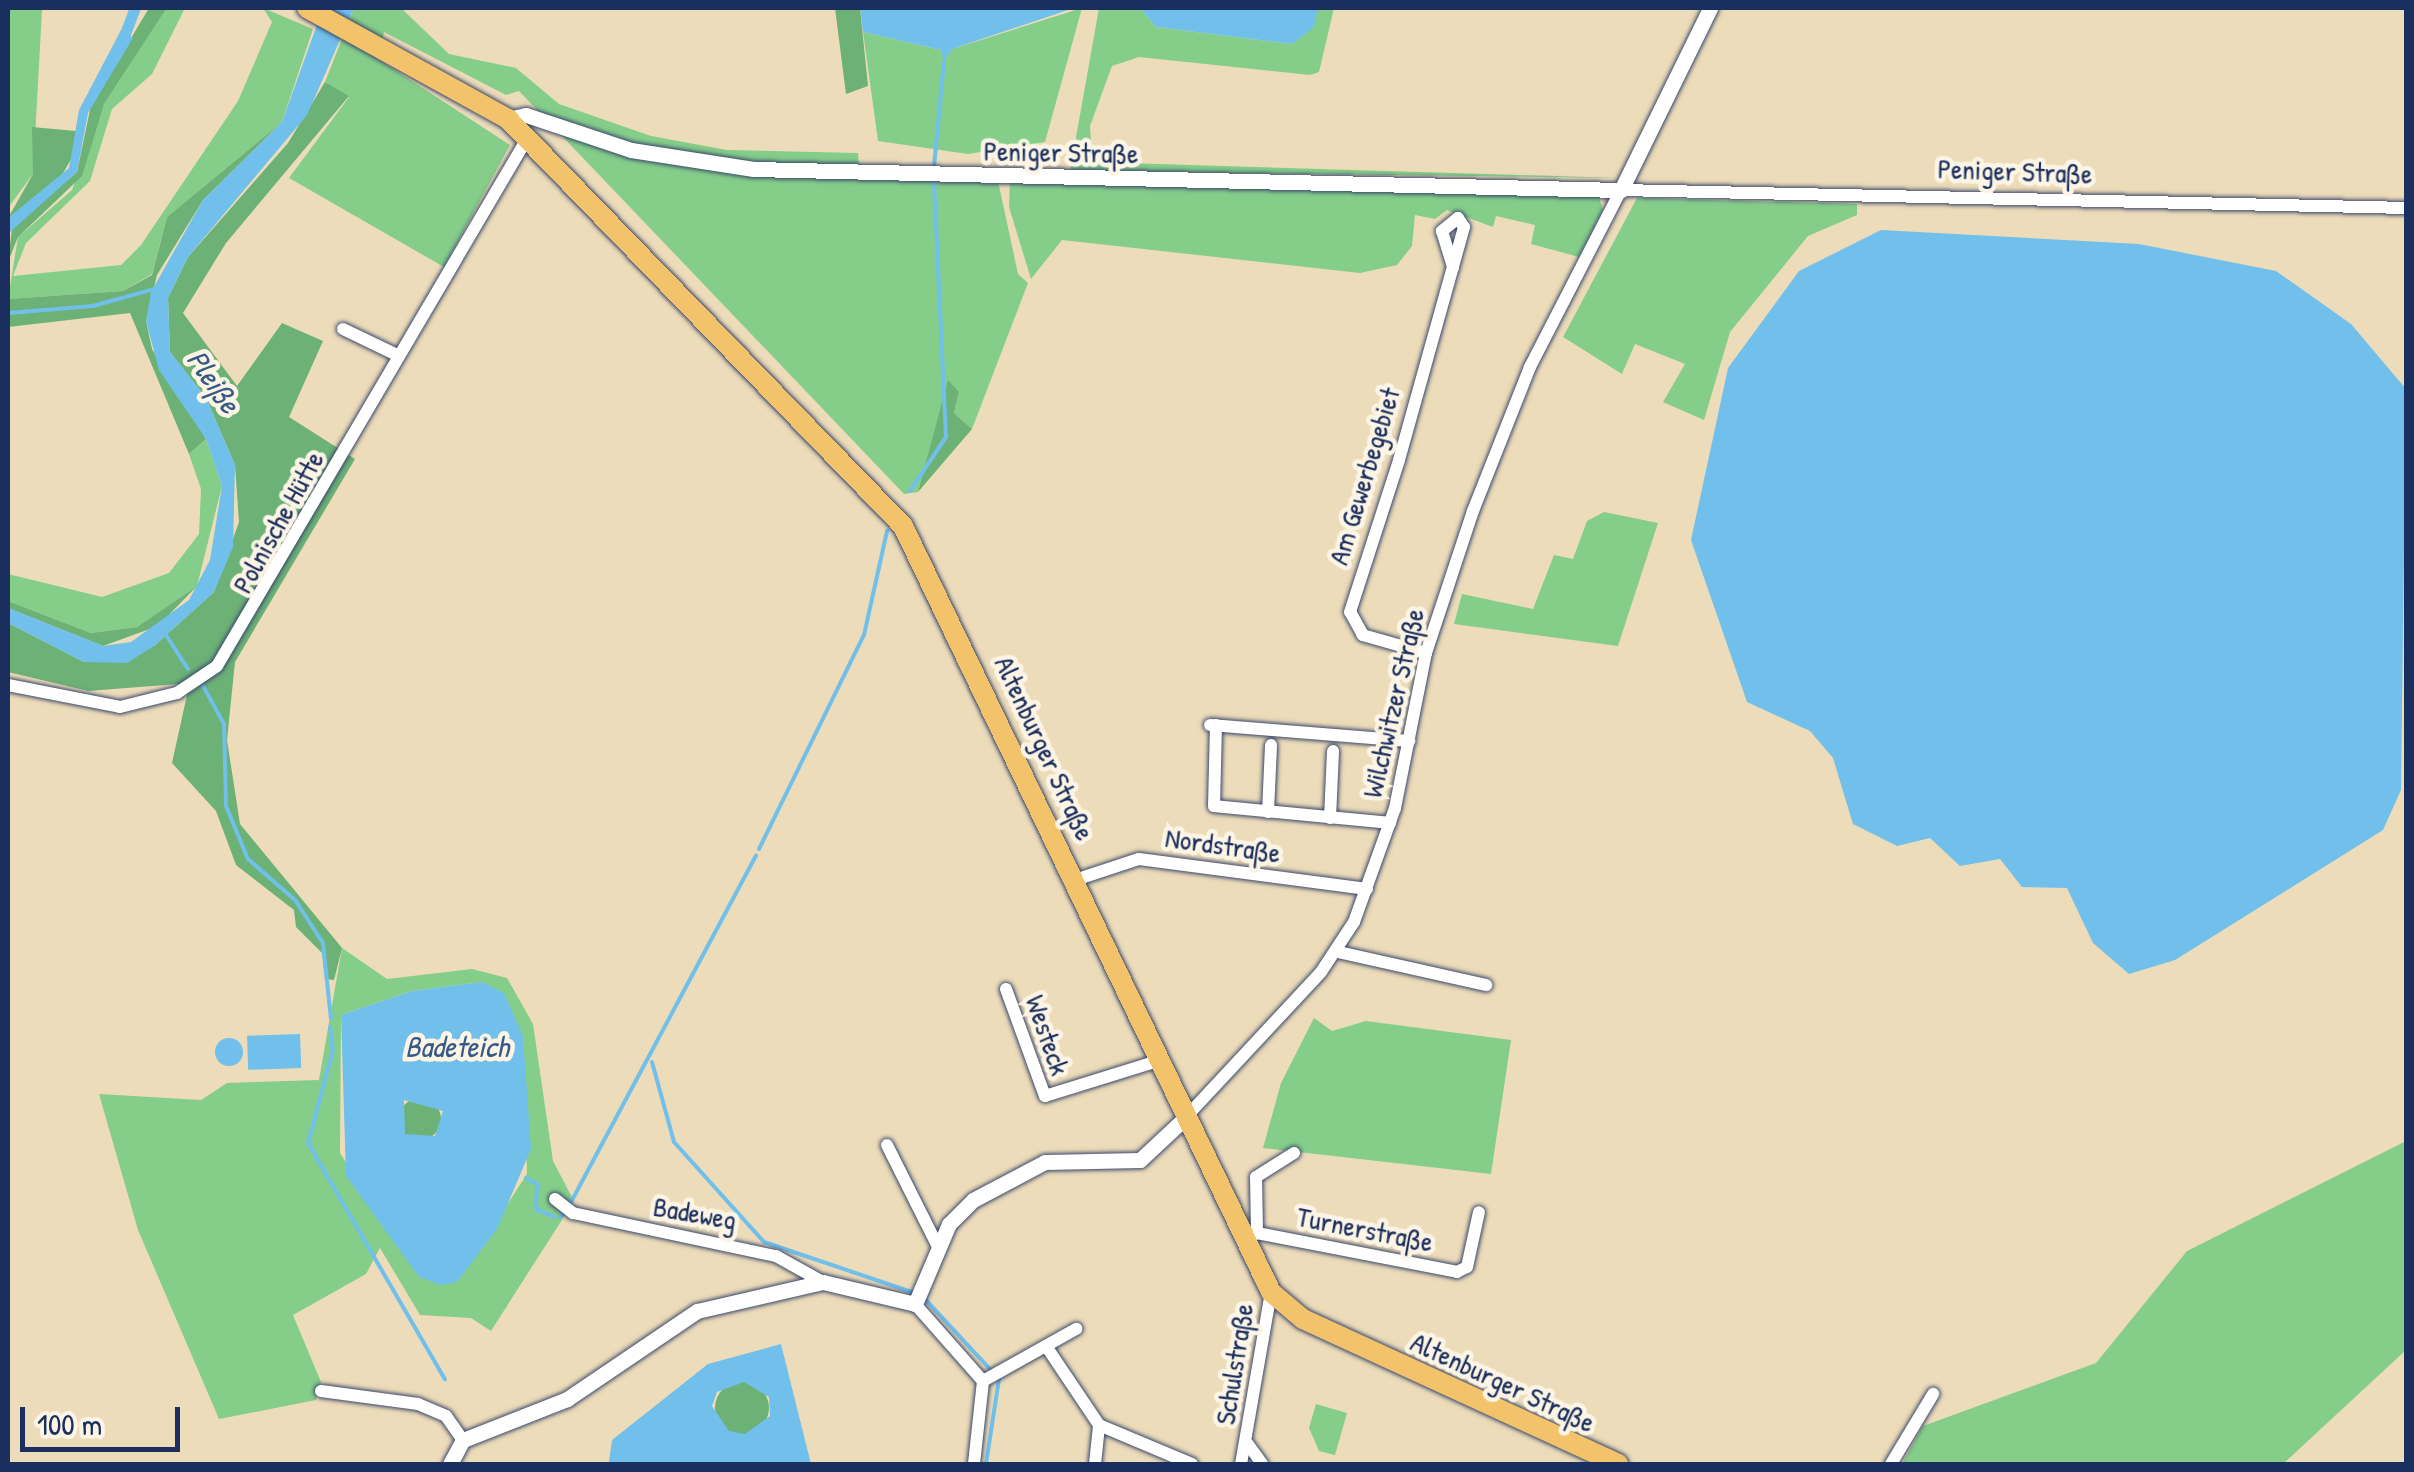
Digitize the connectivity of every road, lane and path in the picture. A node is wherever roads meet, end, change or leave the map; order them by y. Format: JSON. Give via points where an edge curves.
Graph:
{"nodes":[{"id":1,"x":307,"y":8,"type":"edge"},
{"id":2,"x":1710,"y":8,"type":"edge"},
{"id":3,"x":508,"y":119,"type":"junction"},
{"id":4,"x":528,"y":137,"type":"junction"},
{"id":5,"x":1621,"y":190,"type":"junction"},
{"id":6,"x":2406,"y":208,"type":"edge"},
{"id":7,"x":1453,"y":267,"type":"dead end"},
{"id":8,"x":343,"y":329,"type":"dead end"},
{"id":9,"x":399,"y":356,"type":"junction"},
{"id":10,"x":1426,"y":653,"type":"junction"},
{"id":11,"x":8,"y":685,"type":"edge"},
{"id":12,"x":1409,"y":741,"type":"junction"},
{"id":13,"x":1271,"y":745,"type":"dead end"},
{"id":14,"x":1333,"y":752,"type":"dead end"},
{"id":15,"x":1268,"y":812,"type":"junction"},
{"id":16,"x":1330,"y":818,"type":"junction"},
{"id":17,"x":1390,"y":823,"type":"junction"},
{"id":18,"x":1075,"y":880,"type":"junction"},
{"id":19,"x":1367,"y":889,"type":"junction"},
{"id":20,"x":1338,"y":952,"type":"junction"},
{"id":21,"x":1486,"y":985,"type":"dead end"},
{"id":22,"x":1006,"y":989,"type":"dead end"},
{"id":23,"x":1158,"y":1061,"type":"junction"},
{"id":24,"x":1184,"y":1120,"type":"junction"},
{"id":25,"x":887,"y":1145,"type":"dead end"},
{"id":26,"x":1294,"y":1152,"type":"dead end"},
{"id":27,"x":555,"y":1199,"type":"dead end"},
{"id":28,"x":1479,"y":1212,"type":"dead end"},
{"id":29,"x":1249,"y":1238,"type":"junction"},
{"id":30,"x":938,"y":1246,"type":"junction"},
{"id":31,"x":823,"y":1282,"type":"junction"},
{"id":32,"x":1271,"y":1292,"type":"junction"},
{"id":33,"x":918,"y":1299,"type":"junction"},
{"id":34,"x":1076,"y":1329,"type":"dead end"},
{"id":35,"x":1046,"y":1346,"type":"junction"},
{"id":36,"x":991,"y":1377,"type":"junction"},
{"id":37,"x":320,"y":1391,"type":"dead end"},
{"id":38,"x":1932,"y":1394,"type":"dead end"},
{"id":39,"x":1099,"y":1425,"type":"junction"},
{"id":40,"x":463,"y":1440,"type":"junction"},
{"id":41,"x":1247,"y":1443,"type":"junction"},
{"id":42,"x":450,"y":1464,"type":"edge"},
{"id":43,"x":974,"y":1464,"type":"edge"},
{"id":44,"x":1094,"y":1464,"type":"edge"},
{"id":45,"x":1192,"y":1464,"type":"edge"},
{"id":46,"x":1241,"y":1464,"type":"edge"},
{"id":47,"x":1262,"y":1464,"type":"edge"},
{"id":48,"x":1618,"y":1464,"type":"edge"},
{"id":49,"x":1891,"y":1464,"type":"edge"}],
"edges":[{"from":1,"to":3,"type":"main road","name":"Altenburger Straße"},
{"from":2,"to":5,"type":"street"},
{"from":3,"to":4,"type":"main road","name":"Altenburger Straße"},
{"from":3,"to":5,"type":"street","name":"Peniger Straße","via":[[526,115],[688,162],[771,170]]},
{"from":4,"to":9,"type":"street","name":"Polnische Hütte"},
{"from":4,"to":18,"type":"main road","name":"Altenburger Straße","via":[[904,526]]},
{"from":5,"to":6,"type":"street","name":"Peniger Straße"},
{"from":5,"to":10,"type":"street","name":"Wilchwitzer Straße","via":[[1524,383]]},
{"from":7,"to":10,"type":"street","name":"Am Gewerbegebiet","via":[[1350,612],[1363,634]]},
{"from":8,"to":9,"type":"street"},
{"from":9,"to":11,"type":"street","name":"Polnische Hütte","via":[[240,639],[178,693],[120,707]]},
{"from":10,"to":12,"type":"street","name":"Wilchwitzer Straße"},
{"from":12,"to":15,"type":"street","via":[[1213,725],[1214,806]]},
{"from":12,"to":17,"type":"street","name":"Wilchwitzer Straße"},
{"from":13,"to":15,"type":"street"},
{"from":14,"to":16,"type":"street"},
{"from":15,"to":16,"type":"street"},
{"from":16,"to":17,"type":"street"},
{"from":17,"to":19,"type":"street","name":"Wilchwitzer Straße"},
{"from":18,"to":19,"type":"street","name":"Nordstraße","via":[[1139,859]]},
{"from":18,"to":23,"type":"main road","name":"Altenburger Straße"},
{"from":19,"to":20,"type":"street","name":"Wilchwitzer Straße"},
{"from":20,"to":21,"type":"street"},
{"from":20,"to":24,"type":"street","name":"Wilchwitzer Straße"},
{"from":22,"to":23,"type":"street","name":"Westeck","via":[[1045,1096]]},
{"from":23,"to":24,"type":"main road","name":"Altenburger Straße"},
{"from":24,"to":29,"type":"main road","name":"Altenburger Straße"},
{"from":24,"to":30,"type":"street","via":[[1140,1160],[1045,1162],[1010,1175],[949,1224]]},
{"from":25,"to":30,"type":"street"},
{"from":26,"to":29,"type":"street","name":"Turnerstraße","via":[[1256,1177]]},
{"from":27,"to":31,"type":"street","name":"Badeweg","via":[[572,1212],[776,1256]]},
{"from":28,"to":29,"type":"street","name":"Turnerstraße","via":[[1463,1271]]},
{"from":29,"to":32,"type":"main road","name":"Altenburger Straße"},
{"from":30,"to":33,"type":"street"},
{"from":31,"to":33,"type":"street"},
{"from":31,"to":40,"type":"street","via":[[697,1311],[568,1399]]},
{"from":32,"to":41,"type":"street","name":"Schulstraße"},
{"from":32,"to":48,"type":"main road","name":"Altenburger Straße","via":[[1303,1320]]},
{"from":33,"to":36,"type":"street"},
{"from":34,"to":35,"type":"street"},
{"from":35,"to":36,"type":"street"},
{"from":35,"to":39,"type":"street"},
{"from":36,"to":43,"type":"street"},
{"from":37,"to":40,"type":"street","via":[[418,1404],[446,1416]]},
{"from":38,"to":49,"type":"street"},
{"from":39,"to":44,"type":"street"},
{"from":39,"to":45,"type":"street"},
{"from":40,"to":42,"type":"street"},
{"from":41,"to":46,"type":"street","name":"Schulstraße"},
{"from":41,"to":47,"type":"street","name":"Schulstraße"}]}
